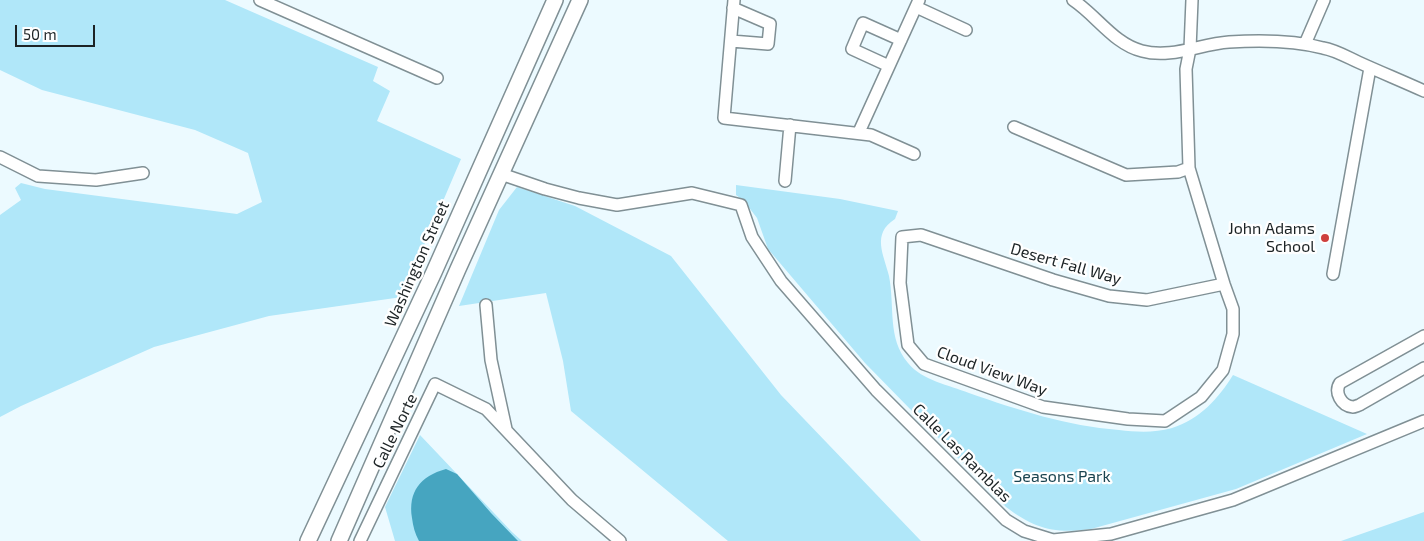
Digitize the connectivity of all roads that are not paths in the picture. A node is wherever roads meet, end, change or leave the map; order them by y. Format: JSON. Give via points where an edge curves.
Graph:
{"nodes":[{"id":1,"x":260,"y":0,"type":"edge"},
{"id":2,"x":555,"y":0,"type":"edge"},
{"id":3,"x":580,"y":0,"type":"edge"},
{"id":4,"x":1073,"y":0,"type":"edge"},
{"id":5,"x":1192,"y":0,"type":"edge"},
{"id":6,"x":1324,"y":0,"type":"edge"},
{"id":7,"x":734,"y":4,"type":"edge"},
{"id":8,"x":918,"y":4,"type":"edge"},
{"id":9,"x":966,"y":30,"type":"dead end"},
{"id":10,"x":901,"y":40,"type":"junction"},
{"id":11,"x":731,"y":41,"type":"junction"},
{"id":12,"x":1305,"y":44,"type":"junction"},
{"id":13,"x":1190,"y":49,"type":"junction"},
{"id":14,"x":889,"y":66,"type":"junction"},
{"id":15,"x":1370,"y":68,"type":"junction"},
{"id":16,"x":437,"y":78,"type":"dead end"},
{"id":17,"x":1424,"y":91,"type":"edge"},
{"id":18,"x":790,"y":125,"type":"junction"},
{"id":19,"x":1014,"y":127,"type":"dead end"},
{"id":20,"x":859,"y":132,"type":"junction"},
{"id":21,"x":914,"y":154,"type":"dead end"},
{"id":22,"x":0,"y":157,"type":"edge"},
{"id":23,"x":1189,"y":168,"type":"junction"},
{"id":24,"x":143,"y":173,"type":"dead end"},
{"id":25,"x":501,"y":174,"type":"junction"},
{"id":26,"x":785,"y":181,"type":"dead end"},
{"id":27,"x":902,"y":237,"type":"joint"},
{"id":28,"x":1333,"y":274,"type":"dead end"},
{"id":29,"x":1224,"y":284,"type":"junction"},
{"id":30,"x":486,"y":305,"type":"dead end"},
{"id":31,"x":1424,"y":336,"type":"edge"},
{"id":32,"x":1424,"y":368,"type":"edge"},
{"id":33,"x":1424,"y":422,"type":"edge"},
{"id":34,"x":506,"y":430,"type":"junction"},
{"id":35,"x":308,"y":541,"type":"edge"},
{"id":36,"x":339,"y":541,"type":"edge"},
{"id":37,"x":360,"y":541,"type":"edge"},
{"id":38,"x":620,"y":541,"type":"edge"},
{"id":39,"x":1053,"y":541,"type":"edge"}],
"edges":[{"from":1,"to":16,"type":"street"},
{"from":2,"to":35,"type":"main road","name":"Washington Street","via":[[434,272]]},
{"from":3,"to":25,"type":"main road"},
{"from":4,"to":13,"type":"street","via":[[1113,36],[1133,48],[1154,53]]},
{"from":5,"to":13,"type":"street","name":"Cloud View Way"},
{"from":6,"to":12,"type":"street"},
{"from":7,"to":11,"type":"street"},
{"from":7,"to":11,"type":"street","via":[[770,24],[768,44]]},
{"from":8,"to":9,"type":"street"},
{"from":8,"to":10,"type":"street"},
{"from":10,"to":14,"type":"street"},
{"from":10,"to":14,"type":"street","via":[[863,23],[852,49]]},
{"from":11,"to":18,"type":"street","via":[[724,118]]},
{"from":12,"to":13,"type":"street","via":[[1227,42]]},
{"from":12,"to":15,"type":"street","via":[[1325,48]]},
{"from":13,"to":23,"type":"street","name":"Cloud View Way","via":[[1186,70]]},
{"from":14,"to":20,"type":"street"},
{"from":15,"to":17,"type":"street"},
{"from":15,"to":28,"type":"street"},
{"from":18,"to":20,"type":"street"},
{"from":18,"to":26,"type":"street"},
{"from":19,"to":23,"type":"street","via":[[1126,175],[1178,172]]},
{"from":20,"to":21,"type":"street","via":[[871,134]]},
{"from":22,"to":24,"type":"street","via":[[38,176],[96,180]]},
{"from":23,"to":29,"type":"street","name":"Cloud View Way"},
{"from":25,"to":36,"type":"main road"},
{"from":25,"to":39,"type":"street","name":"Calle Las Ramblas","via":[[579,198],[617,205],[692,193],[741,205],[752,237],[781,281],[876,390],[1006,520],[1024,531]]},
{"from":27,"to":29,"type":"street","name":"Desert Fall Way","via":[[921,235],[1110,296],[1147,300]]},
{"from":27,"to":29,"type":"street","name":"Cloud View Way","via":[[900,282],[908,345],[918,358],[924,364],[1043,408],[1165,421],[1200,397],[1223,370],[1234,334],[1233,309]]},
{"from":30,"to":34,"type":"street","via":[[491,360]]},
{"from":31,"to":32,"type":"street","via":[[1340,383],[1337,393],[1340,400],[1353,407]]},
{"from":33,"to":39,"type":"street","name":"Calle Las Ramblas","via":[[1233,500],[1111,534]]},
{"from":34,"to":37,"type":"street","name":"Calle Norte","via":[[486,409],[436,384]]},
{"from":34,"to":38,"type":"street","name":"Calle Norte","via":[[572,500]]}]}
